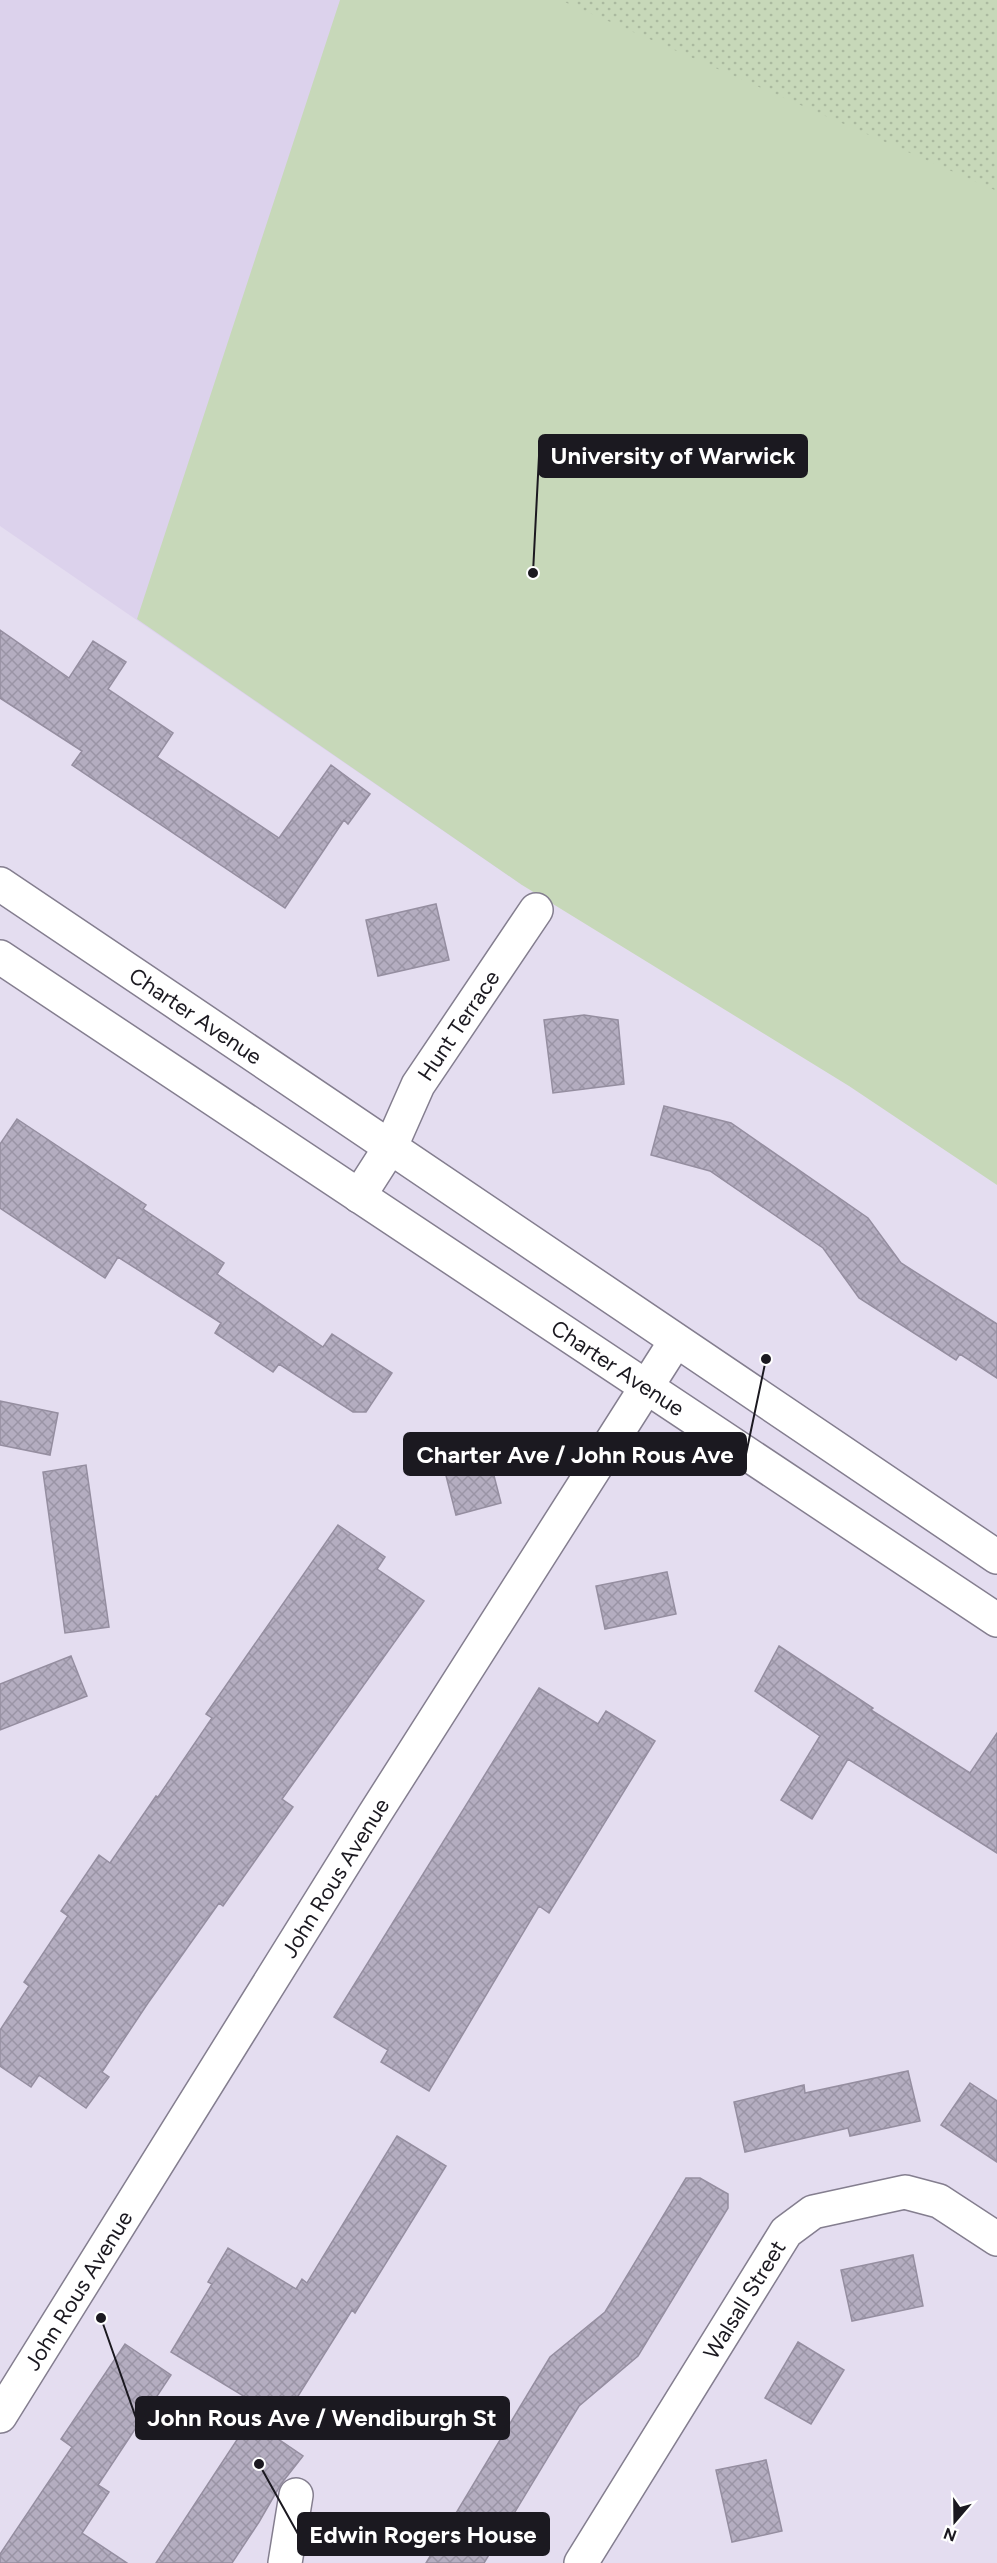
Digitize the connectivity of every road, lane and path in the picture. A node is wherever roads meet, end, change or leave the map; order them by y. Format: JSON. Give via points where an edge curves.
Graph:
{"nodes":[{"id":1,"x":0,"y":884,"type":"edge"},
{"id":2,"x":536,"y":910,"type":"dead end"},
{"id":3,"x":0,"y":957,"type":"edge"},
{"id":4,"x":391,"y":1146,"type":"junction"},
{"id":5,"x":359,"y":1196,"type":"junction"},
{"id":6,"x":675,"y":1342,"type":"junction"},
{"id":7,"x":647,"y":1386,"type":"junction"},
{"id":8,"x":997,"y":1557,"type":"edge"},
{"id":9,"x":997,"y":1620,"type":"edge"},
{"id":10,"x":997,"y":2239,"type":"edge"},
{"id":11,"x":0,"y":2416,"type":"edge"},
{"id":12,"x":296,"y":2495,"type":"dead end"},
{"id":13,"x":285,"y":2563,"type":"edge"},
{"id":14,"x":581,"y":2563,"type":"edge"}],
"edges":[{"from":1,"to":4,"type":"street","name":"Charter Avenue"},
{"from":2,"to":4,"type":"street","name":"Hunt Terrace","via":[[418,1085]]},
{"from":3,"to":5,"type":"street","name":"Charter Avenue"},
{"from":4,"to":5,"type":"street"},
{"from":4,"to":6,"type":"street","name":"Charter Avenue"},
{"from":5,"to":7,"type":"street","name":"Charter Avenue"},
{"from":6,"to":7,"type":"street","name":"John Rous Avenue"},
{"from":6,"to":8,"type":"street","name":"Charter Avenue"},
{"from":7,"to":9,"type":"street","name":"Charter Avenue"},
{"from":7,"to":11,"type":"street","name":"John Rous Avenue"},
{"from":10,"to":14,"type":"street","name":"Walsall Street","via":[[939,2201],[905,2192],[813,2212],[786,2232]]},
{"from":12,"to":13,"type":"street"}]}
